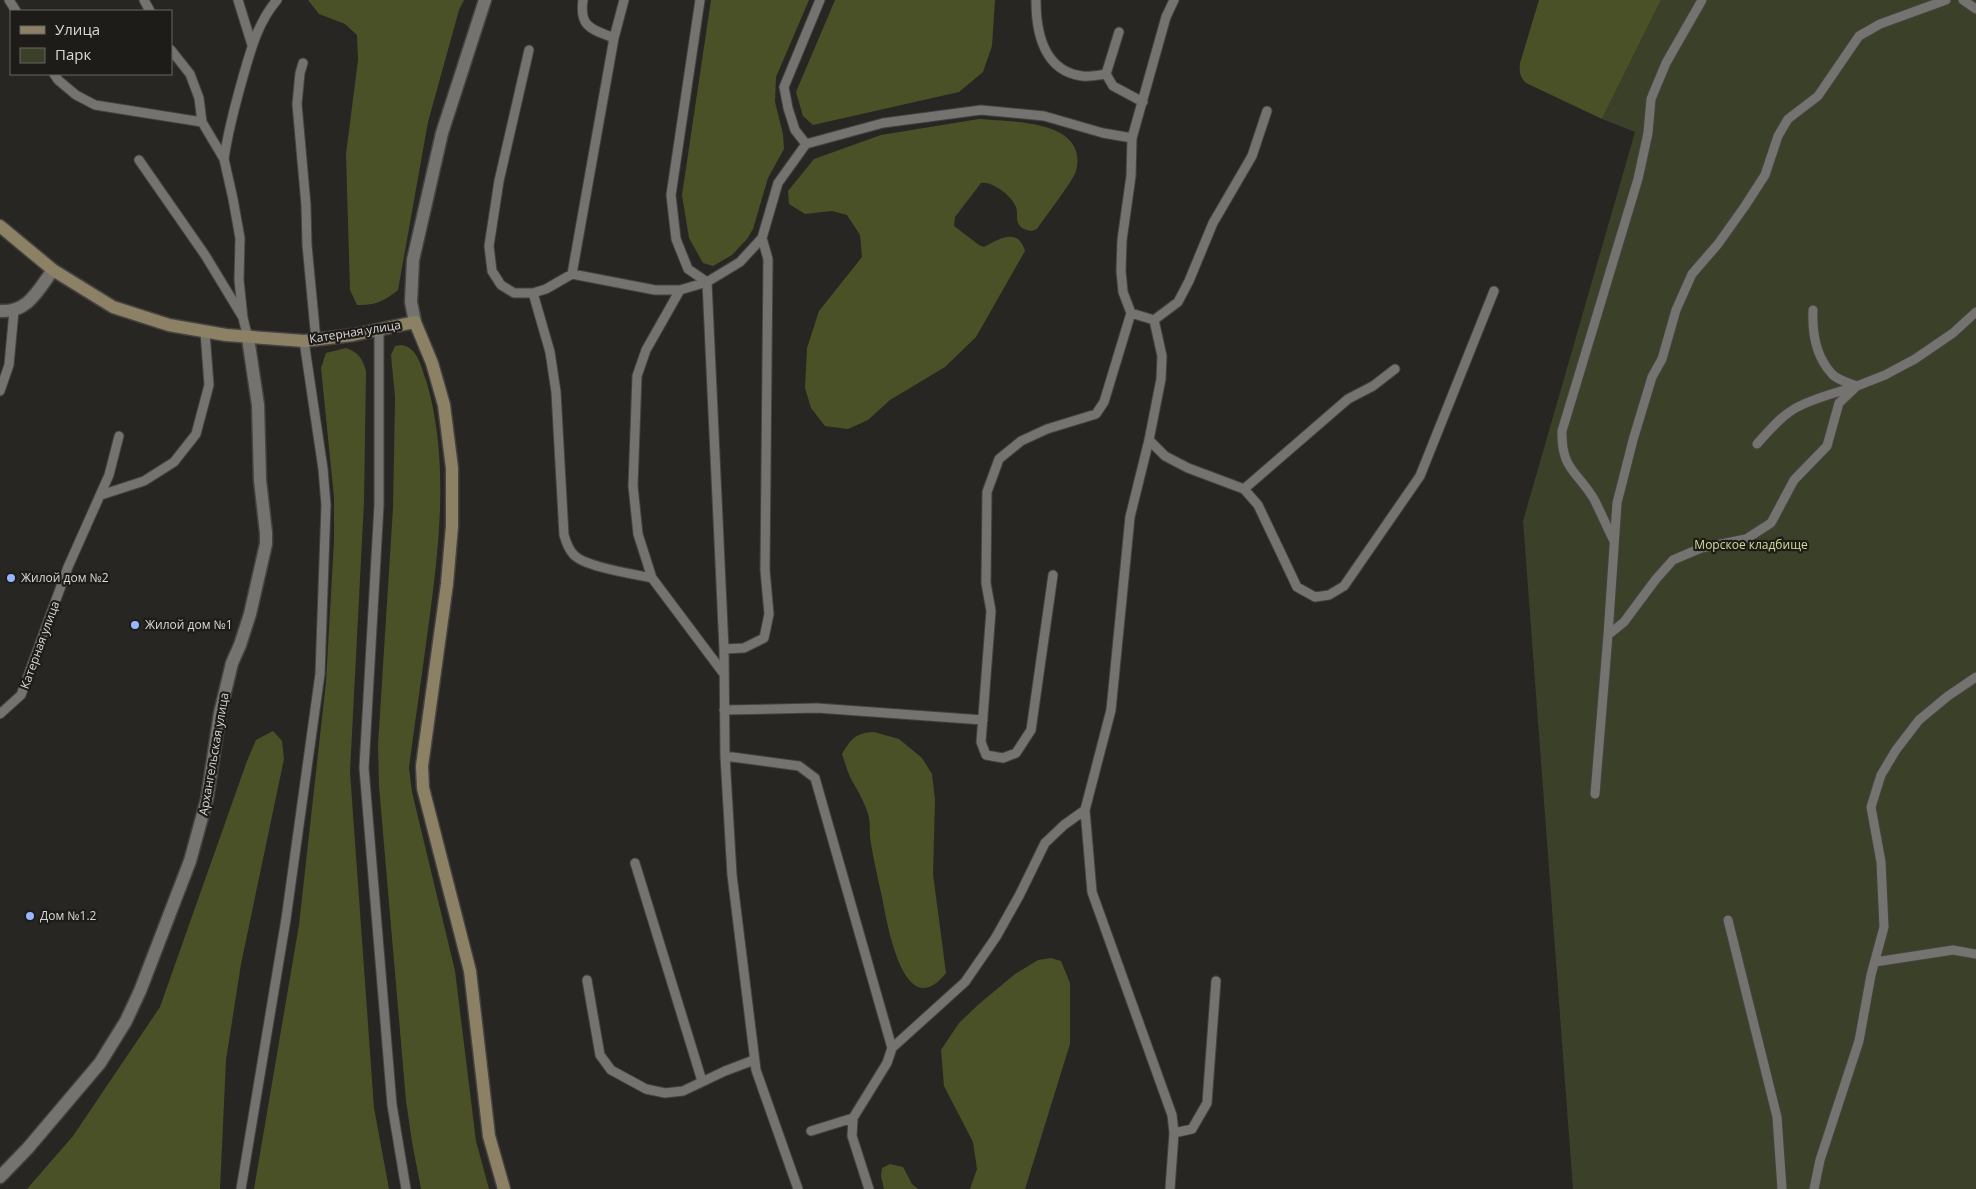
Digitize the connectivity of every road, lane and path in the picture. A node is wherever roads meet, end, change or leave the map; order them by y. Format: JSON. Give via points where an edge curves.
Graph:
{"nodes":[{"id":1,"x":238,"y":0,"type":"edge"},
{"id":2,"x":277,"y":0,"type":"edge"},
{"id":3,"x":485,"y":0,"type":"edge"},
{"id":4,"x":583,"y":0,"type":"edge"},
{"id":5,"x":624,"y":0,"type":"edge"},
{"id":6,"x":700,"y":0,"type":"edge"},
{"id":7,"x":820,"y":0,"type":"edge"},
{"id":8,"x":1036,"y":0,"type":"edge"},
{"id":9,"x":1174,"y":0,"type":"edge"},
{"id":10,"x":1702,"y":0,"type":"edge"},
{"id":11,"x":1946,"y":0,"type":"edge"},
{"id":12,"x":1964,"y":0,"type":"edge"},
{"id":13,"x":1976,"y":9,"type":"edge"},
{"id":14,"x":1119,"y":32,"type":"dead end"},
{"id":15,"x":614,"y":38,"type":"junction"},
{"id":16,"x":253,"y":46,"type":"junction"},
{"id":17,"x":529,"y":50,"type":"dead end"},
{"id":18,"x":172,"y":51,"type":"edge"},
{"id":19,"x":303,"y":62,"type":"dead end"},
{"id":20,"x":1106,"y":74,"type":"junction"},
{"id":21,"x":55,"y":75,"type":"edge"},
{"id":22,"x":1143,"y":102,"type":"junction"},
{"id":23,"x":1267,"y":111,"type":"dead end"},
{"id":24,"x":202,"y":122,"type":"junction"},
{"id":25,"x":1132,"y":138,"type":"junction"},
{"id":26,"x":806,"y":144,"type":"junction"},
{"id":27,"x":139,"y":160,"type":"dead end"},
{"id":28,"x":224,"y":160,"type":"junction"},
{"id":29,"x":0,"y":226,"type":"edge"},
{"id":30,"x":762,"y":238,"type":"junction"},
{"id":31,"x":53,"y":270,"type":"junction"},
{"id":32,"x":572,"y":274,"type":"junction"},
{"id":33,"x":707,"y":282,"type":"junction"},
{"id":34,"x":680,"y":290,"type":"junction"},
{"id":35,"x":1494,"y":291,"type":"dead end"},
{"id":36,"x":533,"y":293,"type":"junction"},
{"id":37,"x":1813,"y":310,"type":"dead end"},
{"id":38,"x":0,"y":311,"type":"edge"},
{"id":39,"x":14,"y":311,"type":"junction"},
{"id":40,"x":1976,"y":312,"type":"edge"},
{"id":41,"x":1131,"y":313,"type":"junction"},
{"id":42,"x":243,"y":318,"type":"junction"},
{"id":43,"x":1154,"y":320,"type":"junction"},
{"id":44,"x":415,"y":322,"type":"junction"},
{"id":45,"x":379,"y":330,"type":"junction"},
{"id":46,"x":205,"y":332,"type":"junction"},
{"id":47,"x":248,"y":338,"type":"junction"},
{"id":48,"x":310,"y":340,"type":"junction"},
{"id":49,"x":1394,"y":369,"type":"dead end"},
{"id":50,"x":1857,"y":386,"type":"junction"},
{"id":51,"x":0,"y":391,"type":"edge"},
{"id":52,"x":119,"y":436,"type":"dead end"},
{"id":53,"x":1149,"y":440,"type":"junction"},
{"id":54,"x":1757,"y":444,"type":"dead end"},
{"id":55,"x":1244,"y":489,"type":"junction"},
{"id":56,"x":100,"y":495,"type":"junction"},
{"id":57,"x":1614,"y":542,"type":"junction"},
{"id":58,"x":1053,"y":575,"type":"dead end"},
{"id":59,"x":652,"y":578,"type":"junction"},
{"id":60,"x":1608,"y":635,"type":"junction"},
{"id":61,"x":724,"y":649,"type":"junction"},
{"id":62,"x":724,"y":674,"type":"junction"},
{"id":63,"x":1976,"y":677,"type":"edge"},
{"id":64,"x":1972,"y":684,"type":"edge"},
{"id":65,"x":724,"y":710,"type":"junction"},
{"id":66,"x":0,"y":714,"type":"edge"},
{"id":67,"x":983,"y":720,"type":"junction"},
{"id":68,"x":725,"y":756,"type":"junction"},
{"id":69,"x":1595,"y":794,"type":"dead end"},
{"id":70,"x":1085,"y":810,"type":"junction"},
{"id":71,"x":635,"y":863,"type":"dead end"},
{"id":72,"x":1728,"y":920,"type":"dead end"},
{"id":73,"x":1976,"y":954,"type":"edge"},
{"id":74,"x":1875,"y":962,"type":"junction"},
{"id":75,"x":587,"y":980,"type":"dead end"},
{"id":76,"x":1216,"y":980,"type":"dead end"},
{"id":77,"x":892,"y":1048,"type":"junction"},
{"id":78,"x":754,"y":1060,"type":"junction"},
{"id":79,"x":702,"y":1081,"type":"junction"},
{"id":80,"x":853,"y":1118,"type":"junction"},
{"id":81,"x":811,"y":1131,"type":"dead end"},
{"id":82,"x":1174,"y":1133,"type":"junction"},
{"id":83,"x":0,"y":1177,"type":"edge"},
{"id":84,"x":241,"y":1189,"type":"edge"},
{"id":85,"x":406,"y":1189,"type":"edge"},
{"id":86,"x":504,"y":1189,"type":"edge"},
{"id":87,"x":798,"y":1189,"type":"edge"},
{"id":88,"x":868,"y":1189,"type":"edge"},
{"id":89,"x":1170,"y":1189,"type":"edge"},
{"id":90,"x":1782,"y":1189,"type":"edge"},
{"id":91,"x":1814,"y":1189,"type":"edge"}],
"edges":[{"from":1,"to":16,"type":"lane"},
{"from":2,"to":16,"type":"lane","via":[[260,25]]},
{"from":3,"to":44,"type":"street","via":[[442,134],[413,260],[411,302]]},
{"from":4,"to":15,"type":"lane","via":[[585,24]]},
{"from":5,"to":15,"type":"lane"},
{"from":6,"to":33,"type":"lane","via":[[670,195],[676,239],[688,269]]},
{"from":7,"to":26,"type":"lane","via":[[784,87],[795,130]]},
{"from":8,"to":20,"type":"lane","via":[[1041,41],[1052,61],[1068,72],[1084,76]]},
{"from":9,"to":22,"type":"lane","via":[[1166,16]]},
{"from":10,"to":57,"type":"lane","via":[[1666,63],[1651,99],[1638,179],[1562,431],[1562,445],[1570,470],[1593,498]]},
{"from":11,"to":57,"type":"lane","via":[[1880,24],[1859,36],[1818,96],[1788,120],[1778,136],[1765,175],[1746,206],[1692,274],[1676,310],[1633,440],[1617,503]]},
{"from":12,"to":13,"type":"lane"},
{"from":14,"to":20,"type":"lane"},
{"from":15,"to":32,"type":"lane"},
{"from":16,"to":28,"type":"lane","via":[[229,124]]},
{"from":17,"to":36,"type":"lane","via":[[499,181],[489,246],[492,271],[501,285],[514,292]]},
{"from":18,"to":24,"type":"lane","via":[[190,74],[199,98]]},
{"from":19,"to":48,"type":"lane","via":[[296,104],[306,205]]},
{"from":20,"to":22,"type":"lane","via":[[1113,86]]},
{"from":21,"to":24,"type":"lane","via":[[76,95],[95,105]]},
{"from":22,"to":25,"type":"lane"},
{"from":23,"to":43,"type":"lane","via":[[1252,156],[1214,223],[1182,295],[1178,302]]},
{"from":24,"to":28,"type":"lane"},
{"from":25,"to":26,"type":"lane","via":[[1103,134],[1044,116],[981,110],[882,123]]},
{"from":25,"to":41,"type":"lane","via":[[1121,271],[1123,292]]},
{"from":26,"to":30,"type":"lane","via":[[778,183]]},
{"from":27,"to":42,"type":"lane","via":[[205,255]]},
{"from":28,"to":42,"type":"lane","via":[[240,238],[239,280]]},
{"from":29,"to":31,"type":"main road","name":"Катерная улица"},
{"from":30,"to":33,"type":"lane","via":[[740,262]]},
{"from":30,"to":61,"type":"lane","via":[[768,259],[765,570],[769,614],[764,638],[744,648]]},
{"from":31,"to":39,"type":"street","via":[[32,299]]},
{"from":31,"to":46,"type":"main road","name":"Катерная улица","via":[[113,307]]},
{"from":32,"to":34,"type":"lane","via":[[655,290]]},
{"from":32,"to":36,"type":"lane"},
{"from":33,"to":34,"type":"lane"},
{"from":33,"to":61,"type":"lane"},
{"from":34,"to":59,"type":"lane","via":[[646,350],[637,376],[633,486],[638,534]]},
{"from":35,"to":55,"type":"lane","via":[[1420,476],[1344,586],[1329,595],[1314,597],[1297,587],[1258,505]]},
{"from":36,"to":59,"type":"lane","via":[[550,352],[567,544],[575,556],[588,563]]},
{"from":37,"to":50,"type":"lane","via":[[1812,329],[1819,352],[1832,375]]},
{"from":38,"to":39,"type":"street"},
{"from":39,"to":51,"type":"lane","via":[[9,365]]},
{"from":40,"to":50,"type":"lane","via":[[1953,333],[1915,359]]},
{"from":41,"to":43,"type":"lane"},
{"from":41,"to":67,"type":"lane","via":[[1104,402],[1096,414],[1021,441],[999,459],[987,492],[986,582],[991,611]]},
{"from":42,"to":47,"type":"lane"},
{"from":43,"to":53,"type":"lane","via":[[1162,356]]},
{"from":44,"to":45,"type":"main road","name":"Катерная улица"},
{"from":44,"to":86,"type":"main road","via":[[432,363],[444,405],[452,468],[448,584],[422,766],[423,788],[470,971],[489,1136]]},
{"from":45,"to":48,"type":"main road","name":"Катерная улица"},
{"from":45,"to":85,"type":"lane","via":[[379,505],[364,768],[392,1105]]},
{"from":46,"to":47,"type":"main road","name":"Катерная улица"},
{"from":46,"to":56,"type":"lane","via":[[209,384],[196,434],[174,462],[144,481]]},
{"from":47,"to":48,"type":"main road","name":"Катерная улица"},
{"from":47,"to":83,"type":"street","name":"Архангельская улица","via":[[258,405],[266,544],[250,614],[232,663],[220,713],[208,799],[190,861],[140,991],[118,1036],[67,1103]]},
{"from":48,"to":84,"type":"lane","via":[[326,505],[320,674],[286,919]]},
{"from":49,"to":55,"type":"lane","via":[[1374,386],[1348,399]]},
{"from":50,"to":54,"type":"lane","via":[[1793,410]]},
{"from":50,"to":60,"type":"lane","via":[[1839,403],[1827,446],[1794,480],[1771,523],[1746,539],[1701,548],[1673,560],[1624,622]]},
{"from":52,"to":56,"type":"lane","name":"Катерная улица"},
{"from":53,"to":55,"type":"lane","via":[[1166,456],[1188,468]]},
{"from":53,"to":70,"type":"lane","via":[[1130,517],[1111,710]]},
{"from":56,"to":66,"type":"lane","name":"Катерная улица","via":[[68,567],[21,695]]},
{"from":57,"to":60,"type":"lane"},
{"from":58,"to":67,"type":"lane","via":[[1031,730],[1016,753],[1003,758],[986,754],[981,742]]},
{"from":59,"to":62,"type":"lane"},
{"from":60,"to":69,"type":"lane"},
{"from":61,"to":62,"type":"lane"},
{"from":62,"to":65,"type":"lane"},
{"from":63,"to":64,"type":"lane"},
{"from":64,"to":74,"type":"lane","via":[[1948,696],[1919,720],[1880,775],[1871,807],[1881,862],[1884,927]]},
{"from":65,"to":67,"type":"lane","via":[[817,708]]},
{"from":65,"to":68,"type":"lane"},
{"from":68,"to":77,"type":"lane","via":[[799,766],[815,778]]},
{"from":68,"to":78,"type":"lane","via":[[732,875]]},
{"from":70,"to":77,"type":"lane","via":[[1064,824],[1045,843],[996,937],[965,982]]},
{"from":70,"to":82,"type":"lane","via":[[1092,892],[1172,1115]]},
{"from":71,"to":79,"type":"lane"},
{"from":72,"to":90,"type":"lane","via":[[1777,1117]]},
{"from":73,"to":74,"type":"lane","via":[[1953,950]]},
{"from":74,"to":91,"type":"lane","via":[[1859,1041],[1820,1160]]},
{"from":75,"to":79,"type":"lane","via":[[600,1055],[611,1070],[646,1090],[665,1093],[683,1091]]},
{"from":76,"to":82,"type":"lane","via":[[1208,1103],[1192,1129]]},
{"from":77,"to":80,"type":"lane","via":[[887,1064]]},
{"from":78,"to":79,"type":"lane"},
{"from":78,"to":87,"type":"lane"},
{"from":80,"to":81,"type":"lane"},
{"from":80,"to":88,"type":"lane","via":[[852,1136]]},
{"from":82,"to":89,"type":"lane"}]}
